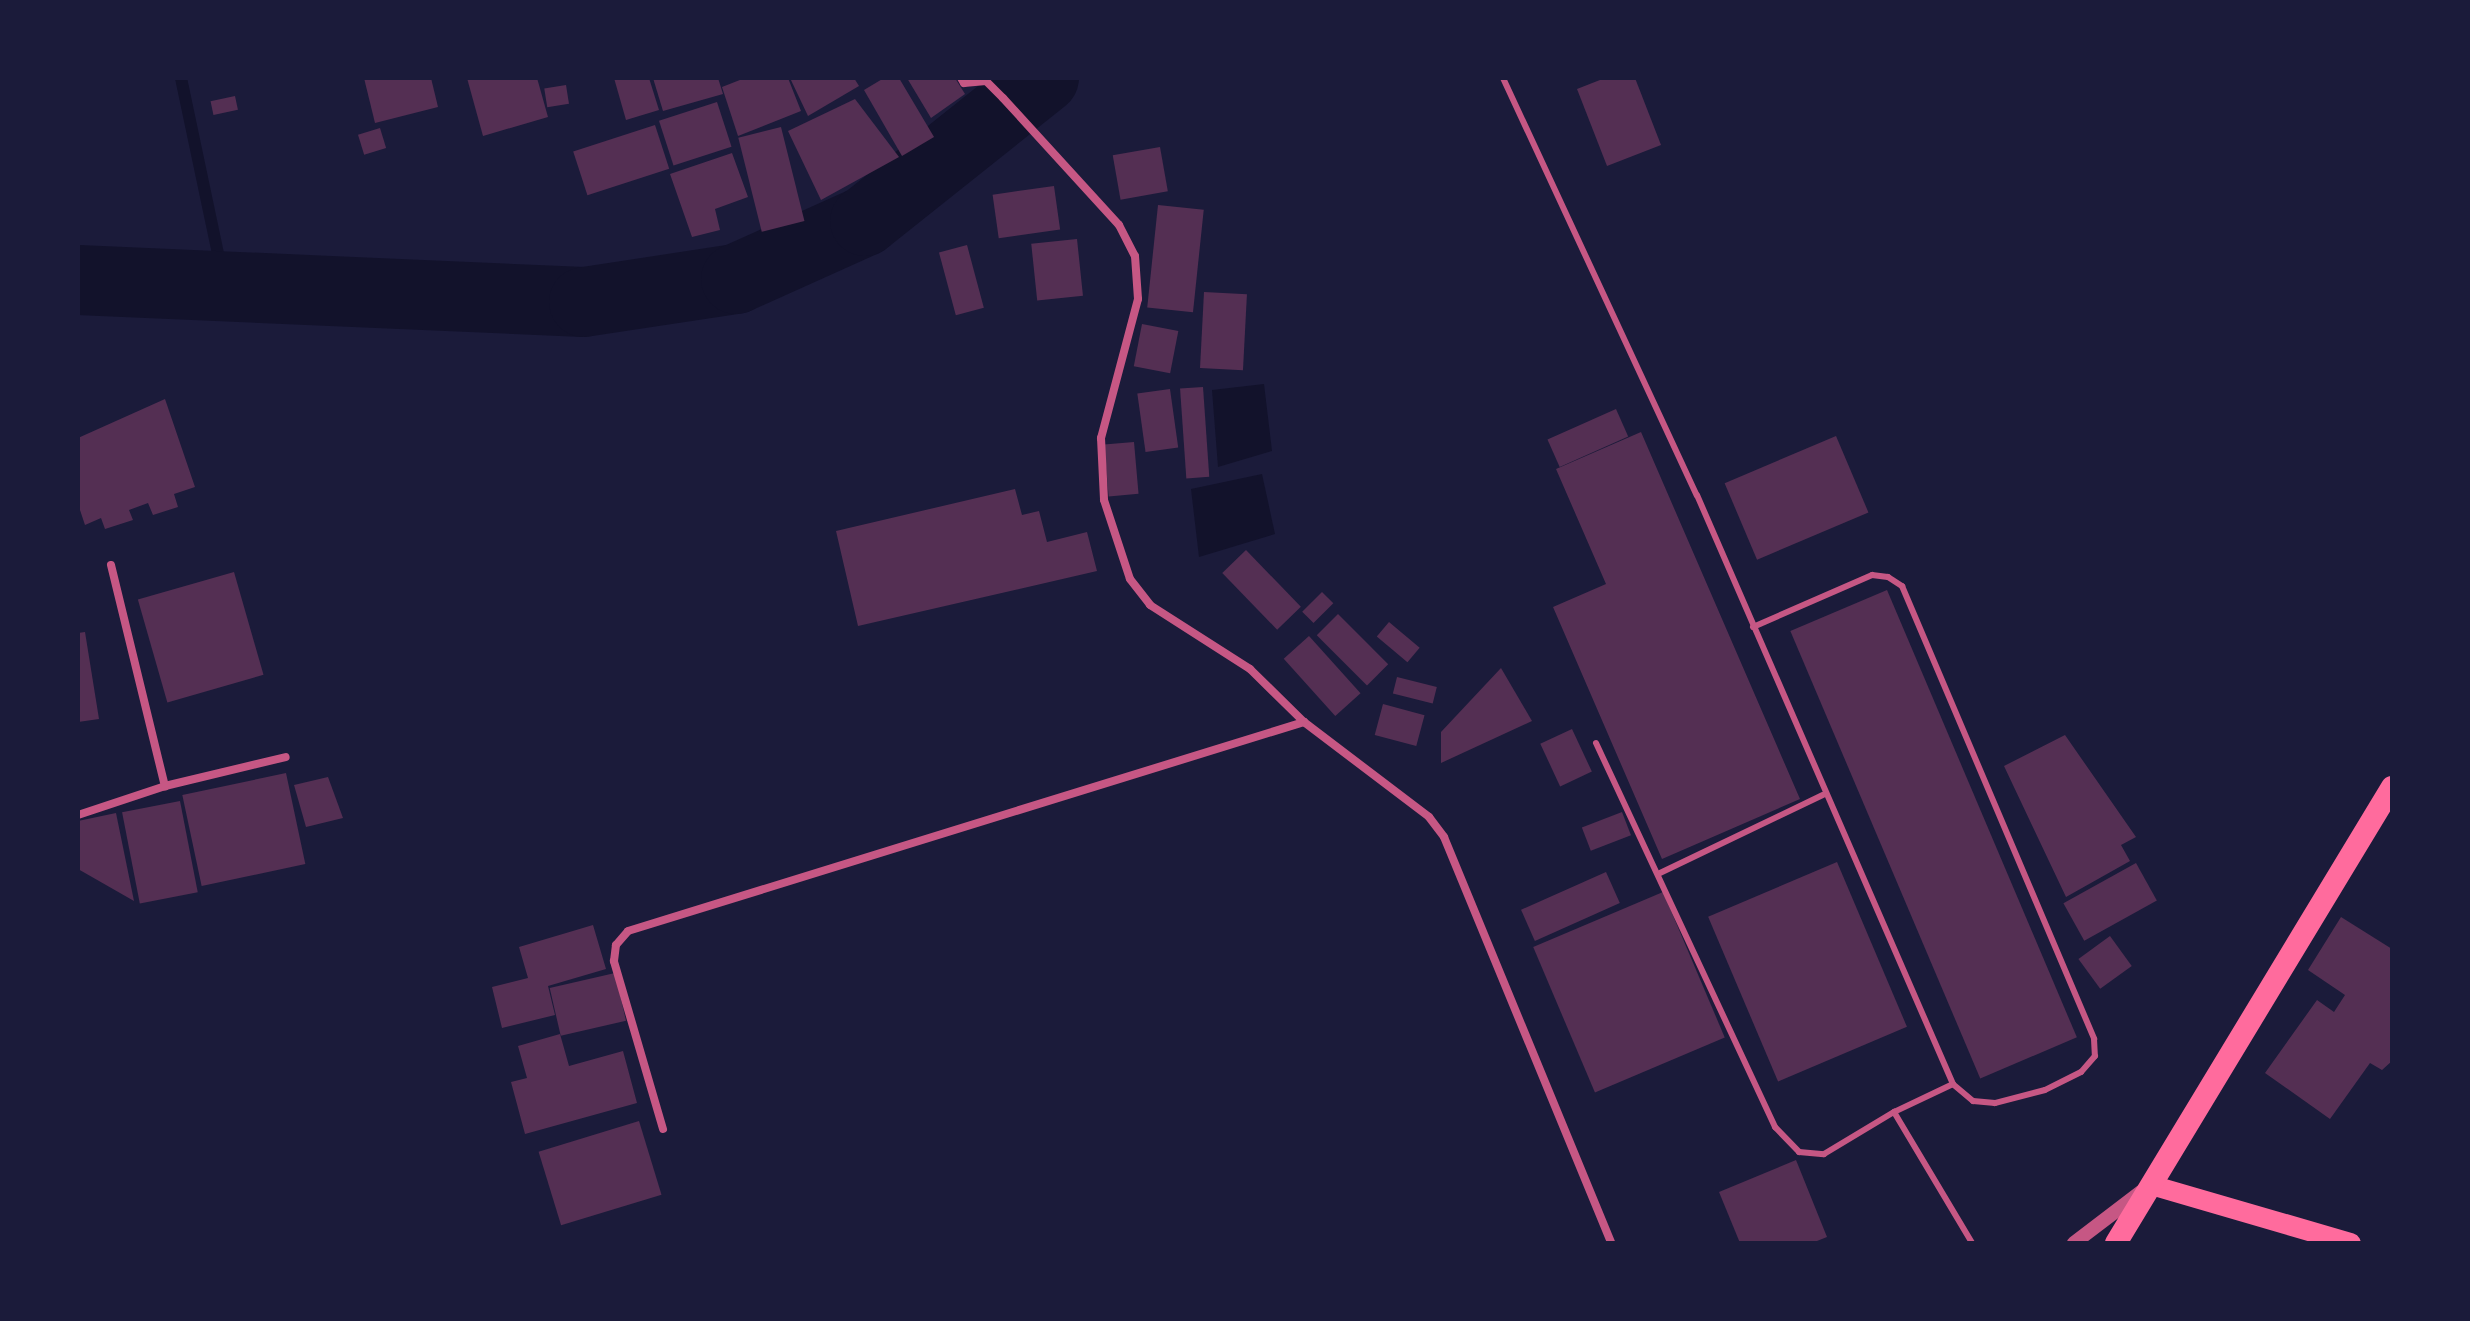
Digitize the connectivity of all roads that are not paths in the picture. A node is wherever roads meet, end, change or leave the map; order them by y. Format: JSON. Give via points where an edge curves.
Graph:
{"nodes":[{"id":1,"x":961,"y":78,"type":"edge"},
{"id":2,"x":1503,"y":78,"type":"edge"},
{"id":3,"x":989,"y":80,"type":"edge"},
{"id":4,"x":111,"y":565,"type":"dead end"},
{"id":5,"x":1753,"y":627,"type":"junction"},
{"id":6,"x":1304,"y":722,"type":"junction"},
{"id":7,"x":1596,"y":743,"type":"dead end"},
{"id":8,"x":286,"y":757,"type":"dead end"},
{"id":9,"x":165,"y":786,"type":"junction"},
{"id":10,"x":2392,"y":787,"type":"edge"},
{"id":11,"x":1823,"y":795,"type":"junction"},
{"id":12,"x":78,"y":815,"type":"edge"},
{"id":13,"x":1660,"y":873,"type":"junction"},
{"id":14,"x":1953,"y":1084,"type":"junction"},
{"id":15,"x":1894,"y":1112,"type":"junction"},
{"id":16,"x":663,"y":1129,"type":"dead end"},
{"id":17,"x":2151,"y":1185,"type":"junction"},
{"id":18,"x":1611,"y":1243,"type":"edge"},
{"id":19,"x":1972,"y":1243,"type":"edge"},
{"id":20,"x":2074,"y":1243,"type":"edge"},
{"id":21,"x":2116,"y":1243,"type":"edge"},
{"id":22,"x":2351,"y":1243,"type":"edge"}],
"edges":[{"from":1,"to":3,"type":"street","via":[[964,83]]},
{"from":2,"to":5,"type":"lane"},
{"from":3,"to":6,"type":"street","via":[[1119,225],[1135,256],[1138,299],[1101,438],[1104,500],[1130,579],[1150,605],[1250,669]]},
{"from":4,"to":9,"type":"street"},
{"from":5,"to":11,"type":"lane"},
{"from":5,"to":14,"type":"lane","via":[[1872,575],[1902,586],[2094,1039],[2095,1056],[2081,1072],[2045,1090],[1995,1103],[1973,1101]]},
{"from":6,"to":16,"type":"street","via":[[628,931],[616,945],[614,961]]},
{"from":6,"to":18,"type":"street","via":[[1429,817],[1444,837]]},
{"from":7,"to":13,"type":"lane"},
{"from":8,"to":9,"type":"street"},
{"from":9,"to":12,"type":"street"},
{"from":10,"to":17,"type":"highway"},
{"from":11,"to":13,"type":"lane"},
{"from":11,"to":14,"type":"lane"},
{"from":13,"to":15,"type":"lane","via":[[1775,1127],[1799,1152],[1824,1154]]},
{"from":14,"to":15,"type":"lane"},
{"from":15,"to":19,"type":"lane"},
{"from":17,"to":20,"type":"street"},
{"from":17,"to":21,"type":"highway"},
{"from":17,"to":22,"type":"main road"}]}
